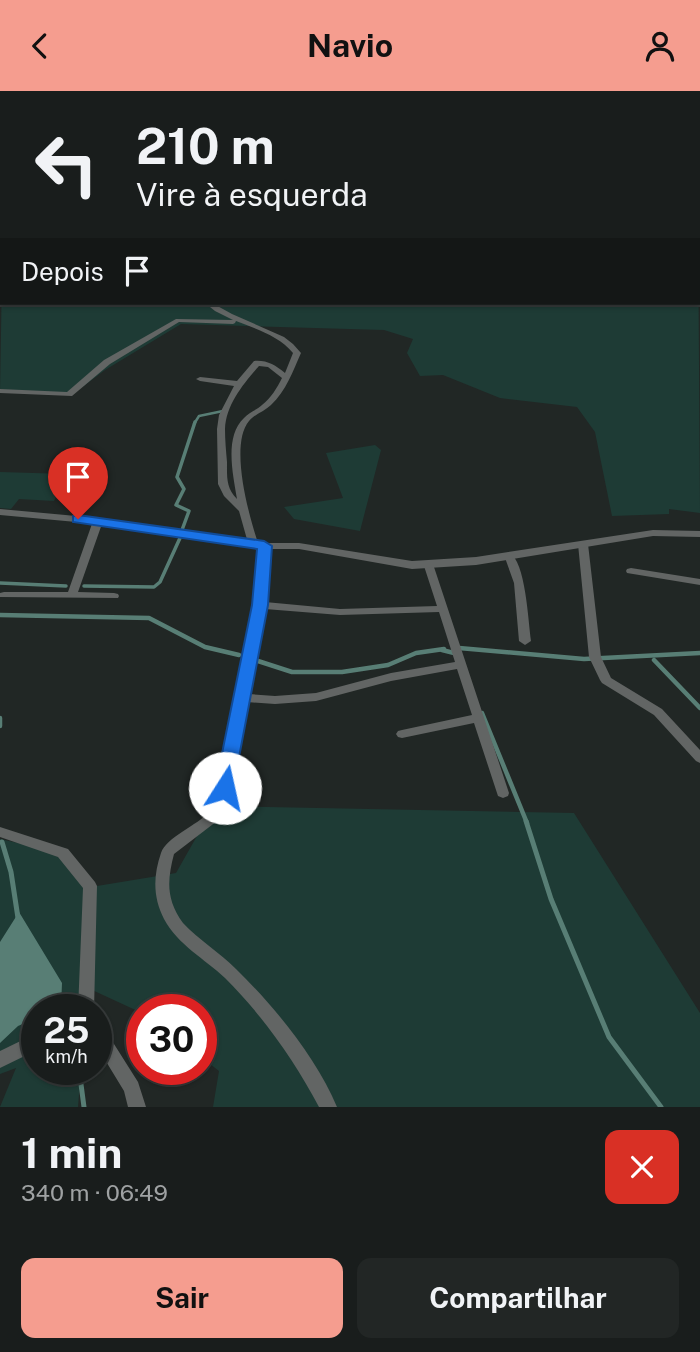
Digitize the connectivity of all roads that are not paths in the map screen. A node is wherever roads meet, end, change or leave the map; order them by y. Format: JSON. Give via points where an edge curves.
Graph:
{"nodes":[{"id":1,"x":211,"y":305,"type":"edge"},
{"id":2,"x":239,"y":323,"type":"junction"},
{"id":3,"x":284,"y":376,"type":"junction"},
{"id":4,"x":200,"y":379,"type":"dead end"},
{"id":5,"x":239,"y":384,"type":"junction"},
{"id":6,"x":0,"y":391,"type":"edge"},
{"id":7,"x":241,"y":509,"type":"junction"},
{"id":8,"x":0,"y":512,"type":"edge"},
{"id":9,"x":98,"y":521,"type":"junction"},
{"id":10,"x":700,"y":534,"type":"edge"},
{"id":11,"x":258,"y":544,"type":"junction"},
{"id":12,"x":583,"y":544,"type":"junction"},
{"id":13,"x":509,"y":555,"type":"junction"},
{"id":14,"x":429,"y":566,"type":"junction"},
{"id":15,"x":631,"y":571,"type":"dead end"},
{"id":16,"x":700,"y":582,"type":"edge"},
{"id":17,"x":72,"y":594,"type":"junction"},
{"id":18,"x":5,"y":595,"type":"dead end"},
{"id":19,"x":114,"y":596,"type":"dead end"},
{"id":20,"x":260,"y":605,"type":"junction"},
{"id":21,"x":443,"y":609,"type":"junction"},
{"id":22,"x":526,"y":641,"type":"dead end"},
{"id":23,"x":459,"y":665,"type":"junction"},
{"id":24,"x":241,"y":697,"type":"junction"},
{"id":25,"x":477,"y":718,"type":"junction"},
{"id":26,"x":401,"y":734,"type":"dead end"},
{"id":27,"x":700,"y":758,"type":"edge"},
{"id":28,"x":503,"y":793,"type":"dead end"},
{"id":29,"x":0,"y":832,"type":"edge"},
{"id":30,"x":87,"y":994,"type":"edge"},
{"id":31,"x":21,"y":1049,"type":"edge"},
{"id":32,"x":112,"y":1056,"type":"edge"},
{"id":33,"x":0,"y":1060,"type":"edge"},
{"id":34,"x":137,"y":1107,"type":"edge"},
{"id":35,"x":328,"y":1107,"type":"edge"}],
"edges":[{"from":1,"to":2,"type":"street"},
{"from":2,"to":3,"type":"street","via":[[293,346],[297,353]]},
{"from":2,"to":6,"type":"street","via":[[178,320],[107,362],[69,394]]},
{"from":3,"to":5,"type":"street","via":[[270,365],[257,363]]},
{"from":3,"to":7,"type":"street","via":[[275,398],[240,428]]},
{"from":4,"to":5,"type":"street"},
{"from":5,"to":7,"type":"street","via":[[223,415],[220,445],[223,484]]},
{"from":7,"to":11,"type":"street"},
{"from":8,"to":9,"type":"street"},
{"from":9,"to":11,"type":"street"},
{"from":9,"to":17,"type":"street"},
{"from":10,"to":12,"type":"street","via":[[653,533]]},
{"from":11,"to":14,"type":"street"},
{"from":11,"to":20,"type":"street"},
{"from":12,"to":13,"type":"street"},
{"from":12,"to":27,"type":"street","via":[[600,672],[658,712]]},
{"from":13,"to":14,"type":"street"},
{"from":13,"to":22,"type":"street","via":[[519,583]]},
{"from":14,"to":21,"type":"street"},
{"from":15,"to":16,"type":"street"},
{"from":17,"to":18,"type":"street"},
{"from":17,"to":19,"type":"street"},
{"from":20,"to":21,"type":"street","via":[[340,612]]},
{"from":20,"to":24,"type":"street"},
{"from":21,"to":23,"type":"street"},
{"from":23,"to":24,"type":"street","via":[[316,697]]},
{"from":23,"to":25,"type":"street"},
{"from":24,"to":35,"type":"street","via":[[216,814],[168,851],[161,887],[177,930],[229,972],[272,1020],[313,1076]]},
{"from":25,"to":26,"type":"street"},
{"from":25,"to":28,"type":"street"},
{"from":29,"to":30,"type":"street","via":[[63,853],[90,885]]},
{"from":31,"to":33,"type":"street"},
{"from":32,"to":34,"type":"street","via":[[132,1088]]}]}
